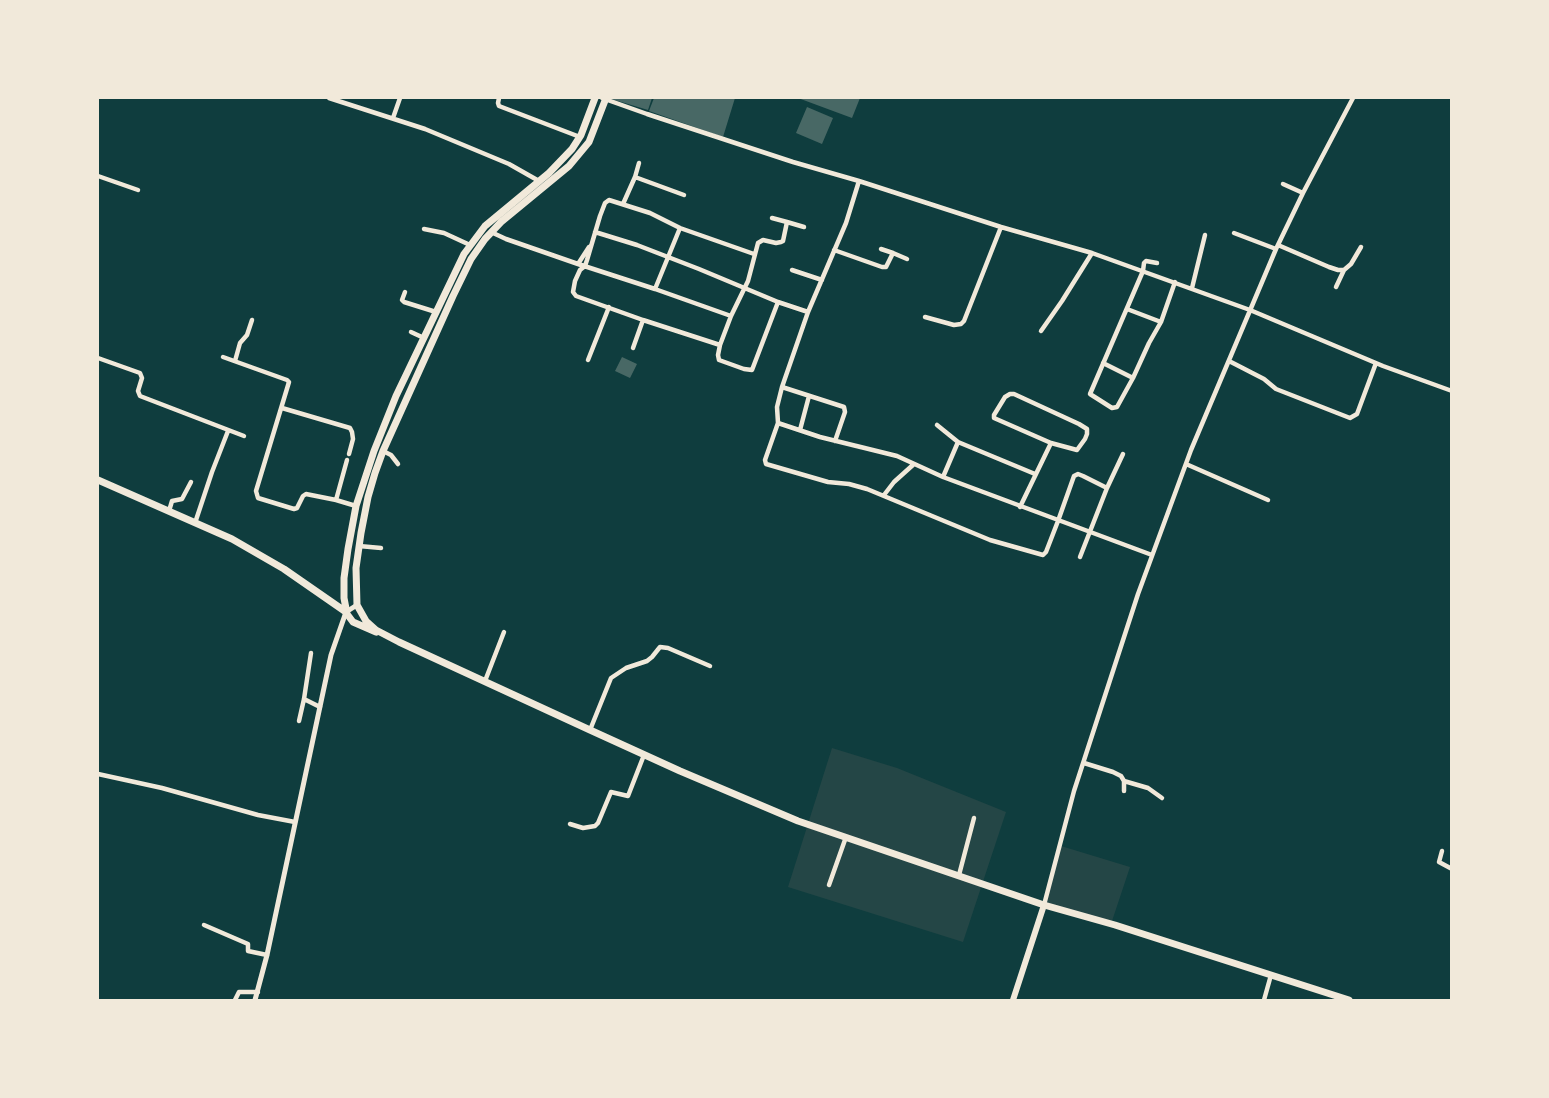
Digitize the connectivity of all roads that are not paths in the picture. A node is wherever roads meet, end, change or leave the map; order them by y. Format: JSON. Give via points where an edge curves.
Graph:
{"nodes":[{"id":1,"x":329,"y":98,"type":"edge"},
{"id":2,"x":400,"y":98,"type":"edge"},
{"id":3,"x":499,"y":98,"type":"edge"},
{"id":4,"x":595,"y":98,"type":"edge"},
{"id":5,"x":604,"y":98,"type":"edge"},
{"id":6,"x":1353,"y":98,"type":"edge"},
{"id":7,"x":393,"y":118,"type":"junction"},
{"id":8,"x":580,"y":137,"type":"junction"},
{"id":9,"x":639,"y":163,"type":"dead end"},
{"id":10,"x":98,"y":176,"type":"edge"},
{"id":11,"x":635,"y":177,"type":"junction"},
{"id":12,"x":539,"y":181,"type":"junction"},
{"id":13,"x":858,"y":181,"type":"junction"},
{"id":14,"x":1283,"y":184,"type":"dead end"},
{"id":15,"x":138,"y":190,"type":"dead end"},
{"id":16,"x":1303,"y":193,"type":"junction"},
{"id":17,"x":684,"y":195,"type":"dead end"},
{"id":18,"x":623,"y":204,"type":"junction"},
{"id":19,"x":772,"y":218,"type":"dead end"},
{"id":20,"x":787,"y":222,"type":"junction"},
{"id":21,"x":804,"y":227,"type":"dead end"},
{"id":22,"x":1001,"y":227,"type":"junction"},
{"id":23,"x":680,"y":228,"type":"junction"},
{"id":24,"x":424,"y":230,"type":"dead end"},
{"id":25,"x":491,"y":232,"type":"junction"},
{"id":26,"x":595,"y":232,"type":"junction"},
{"id":27,"x":1233,"y":233,"type":"dead end"},
{"id":28,"x":1205,"y":235,"type":"dead end"},
{"id":29,"x":470,"y":245,"type":"junction"},
{"id":30,"x":591,"y":245,"type":"junction"},
{"id":31,"x":1277,"y":247,"type":"junction"},
{"id":32,"x":1361,"y":248,"type":"dead end"},
{"id":33,"x":881,"y":249,"type":"dead end"},
{"id":34,"x":834,"y":250,"type":"junction"},
{"id":35,"x":892,"y":253,"type":"junction"},
{"id":36,"x":1092,"y":253,"type":"junction"},
{"id":37,"x":754,"y":254,"type":"junction"},
{"id":38,"x":668,"y":257,"type":"junction"},
{"id":39,"x":907,"y":259,"type":"dead end"},
{"id":40,"x":1156,"y":263,"type":"dead end"},
{"id":41,"x":578,"y":264,"type":"junction"},
{"id":42,"x":585,"y":266,"type":"junction"},
{"id":43,"x":792,"y":270,"type":"dead end"},
{"id":44,"x":1344,"y":270,"type":"junction"},
{"id":45,"x":1143,"y":271,"type":"junction"},
{"id":46,"x":822,"y":280,"type":"junction"},
{"id":47,"x":1175,"y":282,"type":"junction"},
{"id":48,"x":1336,"y":287,"type":"dead end"},
{"id":49,"x":744,"y":288,"type":"junction"},
{"id":50,"x":1192,"y":288,"type":"junction"},
{"id":51,"x":655,"y":289,"type":"junction"},
{"id":52,"x":405,"y":292,"type":"dead end"},
{"id":53,"x":778,"y":302,"type":"junction"},
{"id":54,"x":609,"y":307,"type":"junction"},
{"id":55,"x":1127,"y":309,"type":"junction"},
{"id":56,"x":1250,"y":310,"type":"junction"},
{"id":57,"x":436,"y":312,"type":"junction"},
{"id":58,"x":808,"y":312,"type":"junction"},
{"id":59,"x":731,"y":316,"type":"junction"},
{"id":60,"x":925,"y":317,"type":"dead end"},
{"id":61,"x":252,"y":320,"type":"dead end"},
{"id":62,"x":643,"y":320,"type":"junction"},
{"id":63,"x":1161,"y":322,"type":"junction"},
{"id":64,"x":1041,"y":331,"type":"dead end"},
{"id":65,"x":411,"y":332,"type":"dead end"},
{"id":66,"x":424,"y":338,"type":"junction"},
{"id":67,"x":720,"y":345,"type":"junction"},
{"id":68,"x":633,"y":348,"type":"dead end"},
{"id":69,"x":223,"y":357,"type":"dead end"},
{"id":70,"x":98,"y":358,"type":"edge"},
{"id":71,"x":588,"y":360,"type":"dead end"},
{"id":72,"x":235,"y":361,"type":"junction"},
{"id":73,"x":1229,"y":361,"type":"junction"},
{"id":74,"x":1103,"y":363,"type":"junction"},
{"id":75,"x":1376,"y":363,"type":"junction"},
{"id":76,"x":1133,"y":378,"type":"junction"},
{"id":77,"x":782,"y":387,"type":"junction"},
{"id":78,"x":1452,"y":391,"type":"edge"},
{"id":79,"x":809,"y":396,"type":"junction"},
{"id":80,"x":282,"y":408,"type":"junction"},
{"id":81,"x":777,"y":423,"type":"junction"},
{"id":82,"x":937,"y":425,"type":"dead end"},
{"id":83,"x":800,"y":430,"type":"junction"},
{"id":84,"x":228,"y":431,"type":"junction"},
{"id":85,"x":244,"y":436,"type":"dead end"},
{"id":86,"x":835,"y":441,"type":"junction"},
{"id":87,"x":958,"y":442,"type":"junction"},
{"id":88,"x":1051,"y":442,"type":"junction"},
{"id":89,"x":383,"y":451,"type":"junction"},
{"id":90,"x":349,"y":454,"type":"dead end"},
{"id":91,"x":1123,"y":454,"type":"dead end"},
{"id":92,"x":347,"y":460,"type":"dead end"},
{"id":93,"x":398,"y":464,"type":"dead end"},
{"id":94,"x":914,"y":464,"type":"junction"},
{"id":95,"x":1186,"y":464,"type":"junction"},
{"id":96,"x":1035,"y":474,"type":"junction"},
{"id":97,"x":943,"y":477,"type":"junction"},
{"id":98,"x":98,"y":480,"type":"edge"},
{"id":99,"x":191,"y":482,"type":"dead end"},
{"id":100,"x":1107,"y":488,"type":"junction"},
{"id":101,"x":884,"y":495,"type":"junction"},
{"id":102,"x":336,"y":500,"type":"junction"},
{"id":103,"x":1268,"y":500,"type":"dead end"},
{"id":104,"x":356,"y":506,"type":"junction"},
{"id":105,"x":1020,"y":507,"type":"junction"},
{"id":106,"x":169,"y":511,"type":"junction"},
{"id":107,"x":1058,"y":521,"type":"junction"},
{"id":108,"x":195,"y":523,"type":"junction"},
{"id":109,"x":1090,"y":532,"type":"junction"},
{"id":110,"x":359,"y":546,"type":"junction"},
{"id":111,"x":381,"y":549,"type":"dead end"},
{"id":112,"x":1152,"y":555,"type":"junction"},
{"id":113,"x":1080,"y":556,"type":"dead end"},
{"id":114,"x":357,"y":605,"type":"junction"},
{"id":115,"x":346,"y":612,"type":"junction"},
{"id":116,"x":504,"y":632,"type":"dead end"},
{"id":117,"x":381,"y":633,"type":"junction"},
{"id":118,"x":311,"y":653,"type":"dead end"},
{"id":119,"x":710,"y":666,"type":"dead end"},
{"id":120,"x":485,"y":681,"type":"junction"},
{"id":121,"x":304,"y":699,"type":"junction"},
{"id":122,"x":320,"y":706,"type":"junction"},
{"id":123,"x":299,"y":721,"type":"dead end"},
{"id":124,"x":590,"y":730,"type":"junction"},
{"id":125,"x":644,"y":754,"type":"junction"},
{"id":126,"x":1084,"y":763,"type":"junction"},
{"id":127,"x":98,"y":774,"type":"edge"},
{"id":128,"x":1124,"y":781,"type":"junction"},
{"id":129,"x":1124,"y":791,"type":"dead end"},
{"id":130,"x":1162,"y":798,"type":"dead end"},
{"id":131,"x":974,"y":818,"type":"dead end"},
{"id":132,"x":295,"y":822,"type":"junction"},
{"id":133,"x":570,"y":824,"type":"dead end"},
{"id":134,"x":846,"y":837,"type":"junction"},
{"id":135,"x":1442,"y":851,"type":"dead end"},
{"id":136,"x":1452,"y":869,"type":"edge"},
{"id":137,"x":959,"y":875,"type":"junction"},
{"id":138,"x":829,"y":885,"type":"dead end"},
{"id":139,"x":1044,"y":905,"type":"junction"},
{"id":140,"x":204,"y":925,"type":"dead end"},
{"id":141,"x":267,"y":955,"type":"junction"},
{"id":142,"x":1271,"y":975,"type":"junction"},
{"id":143,"x":258,"y":992,"type":"junction"},
{"id":144,"x":235,"y":1000,"type":"edge"},
{"id":145,"x":255,"y":1000,"type":"edge"},
{"id":146,"x":1013,"y":1000,"type":"edge"},
{"id":147,"x":1264,"y":1000,"type":"edge"},
{"id":148,"x":1349,"y":1000,"type":"edge"}],
"edges":[{"from":1,"to":7,"type":"street"},
{"from":2,"to":7,"type":"street"},
{"from":3,"to":8,"type":"street","via":[[499,106]]},
{"from":4,"to":8,"type":"main road"},
{"from":5,"to":13,"type":"street"},
{"from":5,"to":25,"type":"main road","via":[[589,142],[580,153]]},
{"from":6,"to":16,"type":"street"},
{"from":7,"to":12,"type":"street","via":[[509,164]]},
{"from":8,"to":12,"type":"main road","via":[[564,159]]},
{"from":9,"to":11,"type":"street"},
{"from":10,"to":15,"type":"street"},
{"from":11,"to":17,"type":"street"},
{"from":11,"to":18,"type":"street"},
{"from":12,"to":29,"type":"main road","via":[[485,226]]},
{"from":13,"to":22,"type":"street"},
{"from":13,"to":34,"type":"street"},
{"from":14,"to":16,"type":"street"},
{"from":16,"to":31,"type":"street"},
{"from":18,"to":23,"type":"street"},
{"from":18,"to":26,"type":"street","via":[[607,201]]},
{"from":19,"to":20,"type":"street"},
{"from":20,"to":21,"type":"street"},
{"from":20,"to":37,"type":"street","via":[[781,243],[761,241]]},
{"from":22,"to":36,"type":"street"},
{"from":22,"to":60,"type":"street","via":[[964,321],[954,325]]},
{"from":23,"to":37,"type":"street"},
{"from":23,"to":38,"type":"street"},
{"from":24,"to":29,"type":"street","via":[[444,233]]},
{"from":25,"to":41,"type":"street"},
{"from":25,"to":89,"type":"main road","via":[[462,277]]},
{"from":26,"to":30,"type":"street"},
{"from":26,"to":38,"type":"street"},
{"from":27,"to":31,"type":"street"},
{"from":28,"to":50,"type":"street"},
{"from":29,"to":57,"type":"main road"},
{"from":30,"to":41,"type":"street"},
{"from":30,"to":42,"type":"street"},
{"from":31,"to":44,"type":"street"},
{"from":31,"to":56,"type":"street"},
{"from":32,"to":44,"type":"street"},
{"from":33,"to":35,"type":"street"},
{"from":34,"to":35,"type":"street","via":[[885,267]]},
{"from":34,"to":46,"type":"street"},
{"from":35,"to":39,"type":"street"},
{"from":36,"to":45,"type":"street"},
{"from":36,"to":64,"type":"street"},
{"from":37,"to":49,"type":"street"},
{"from":38,"to":49,"type":"street"},
{"from":38,"to":51,"type":"street"},
{"from":40,"to":45,"type":"street","via":[[1146,261]]},
{"from":41,"to":42,"type":"street"},
{"from":42,"to":51,"type":"street"},
{"from":42,"to":54,"type":"street","via":[[573,292]]},
{"from":43,"to":46,"type":"street"},
{"from":44,"to":48,"type":"street"},
{"from":45,"to":47,"type":"street"},
{"from":45,"to":55,"type":"street"},
{"from":46,"to":58,"type":"street"},
{"from":47,"to":50,"type":"street"},
{"from":47,"to":63,"type":"street"},
{"from":49,"to":53,"type":"street"},
{"from":49,"to":59,"type":"street"},
{"from":50,"to":56,"type":"street"},
{"from":51,"to":59,"type":"street"},
{"from":52,"to":57,"type":"street","via":[[404,302]]},
{"from":53,"to":58,"type":"street"},
{"from":53,"to":67,"type":"street","via":[[752,370],[721,361]]},
{"from":54,"to":62,"type":"street"},
{"from":54,"to":71,"type":"street"},
{"from":55,"to":63,"type":"street"},
{"from":55,"to":74,"type":"street"},
{"from":56,"to":73,"type":"street"},
{"from":56,"to":75,"type":"street"},
{"from":57,"to":66,"type":"main road"},
{"from":58,"to":77,"type":"street"},
{"from":59,"to":67,"type":"street"},
{"from":61,"to":72,"type":"street"},
{"from":62,"to":67,"type":"street"},
{"from":62,"to":68,"type":"street"},
{"from":63,"to":76,"type":"street"},
{"from":65,"to":66,"type":"street"},
{"from":66,"to":104,"type":"main road","via":[[396,396]]},
{"from":69,"to":72,"type":"street"},
{"from":70,"to":84,"type":"street","via":[[140,373],[140,396]]},
{"from":72,"to":80,"type":"street","via":[[288,381]]},
{"from":73,"to":75,"type":"street","via":[[1276,389],[1350,418],[1357,414]]},
{"from":73,"to":95,"type":"street"},
{"from":74,"to":76,"type":"street"},
{"from":74,"to":76,"type":"street","via":[[1089,394],[1112,408],[1119,405]]},
{"from":75,"to":78,"type":"street"},
{"from":77,"to":79,"type":"street"},
{"from":77,"to":81,"type":"street"},
{"from":79,"to":83,"type":"street"},
{"from":79,"to":86,"type":"street","via":[[844,407]]},
{"from":80,"to":90,"type":"street","via":[[350,428],[353,439]]},
{"from":80,"to":102,"type":"street","via":[[261,472],[258,498],[294,509],[306,494]]},
{"from":81,"to":83,"type":"street"},
{"from":81,"to":101,"type":"street","via":[[766,464]]},
{"from":82,"to":87,"type":"street"},
{"from":83,"to":86,"type":"street"},
{"from":84,"to":85,"type":"street"},
{"from":84,"to":108,"type":"street"},
{"from":86,"to":94,"type":"street"},
{"from":87,"to":96,"type":"street"},
{"from":87,"to":97,"type":"street"},
{"from":88,"to":88,"type":"street","via":[[1077,450],[1088,434],[1087,429],[1008,394],[994,418]]},
{"from":88,"to":96,"type":"street"},
{"from":89,"to":93,"type":"street"},
{"from":89,"to":110,"type":"main road","via":[[368,497]]},
{"from":91,"to":100,"type":"street"},
{"from":92,"to":102,"type":"street"},
{"from":94,"to":97,"type":"street"},
{"from":94,"to":101,"type":"street"},
{"from":95,"to":103,"type":"street"},
{"from":95,"to":112,"type":"street"},
{"from":96,"to":105,"type":"street"},
{"from":97,"to":105,"type":"street"},
{"from":98,"to":106,"type":"main road"},
{"from":99,"to":106,"type":"street","via":[[182,499],[172,501]]},
{"from":100,"to":107,"type":"street","via":[[1076,474]]},
{"from":100,"to":109,"type":"street"},
{"from":101,"to":107,"type":"street","via":[[990,540],[1041,555],[1046,552]]},
{"from":102,"to":104,"type":"street"},
{"from":104,"to":115,"type":"main road","via":[[344,578]]},
{"from":105,"to":107,"type":"street"},
{"from":106,"to":108,"type":"main road"},
{"from":107,"to":109,"type":"street"},
{"from":108,"to":115,"type":"main road","via":[[284,569]]},
{"from":109,"to":112,"type":"street"},
{"from":109,"to":113,"type":"street"},
{"from":110,"to":111,"type":"street"},
{"from":110,"to":114,"type":"main road"},
{"from":112,"to":126,"type":"street"},
{"from":114,"to":115,"type":"street"},
{"from":114,"to":117,"type":"main road","via":[[368,623]]},
{"from":115,"to":117,"type":"main road","via":[[356,624]]},
{"from":115,"to":122,"type":"street"},
{"from":116,"to":120,"type":"street"},
{"from":117,"to":120,"type":"main road"},
{"from":118,"to":121,"type":"street"},
{"from":119,"to":124,"type":"street","via":[[660,647],[647,662],[626,668],[612,678]]},
{"from":120,"to":124,"type":"main road"},
{"from":121,"to":122,"type":"street"},
{"from":121,"to":123,"type":"street"},
{"from":122,"to":132,"type":"street"},
{"from":124,"to":125,"type":"main road"},
{"from":125,"to":133,"type":"street","via":[[628,796],[611,792],[594,826]]},
{"from":125,"to":134,"type":"main road","via":[[798,821]]},
{"from":126,"to":128,"type":"street","via":[[1119,774]]},
{"from":126,"to":139,"type":"street"},
{"from":127,"to":132,"type":"street"},
{"from":128,"to":129,"type":"street"},
{"from":128,"to":130,"type":"street","via":[[1148,788]]},
{"from":131,"to":137,"type":"street"},
{"from":132,"to":141,"type":"street"},
{"from":134,"to":137,"type":"main road"},
{"from":134,"to":138,"type":"street"},
{"from":135,"to":136,"type":"street","via":[[1439,862]]},
{"from":137,"to":139,"type":"main road"},
{"from":139,"to":142,"type":"main road"},
{"from":139,"to":146,"type":"main road"},
{"from":140,"to":141,"type":"street","via":[[248,944],[248,951]]},
{"from":141,"to":143,"type":"street"},
{"from":142,"to":147,"type":"street"},
{"from":142,"to":148,"type":"main road"},
{"from":143,"to":144,"type":"street","via":[[239,992]]},
{"from":143,"to":145,"type":"street"}]}
